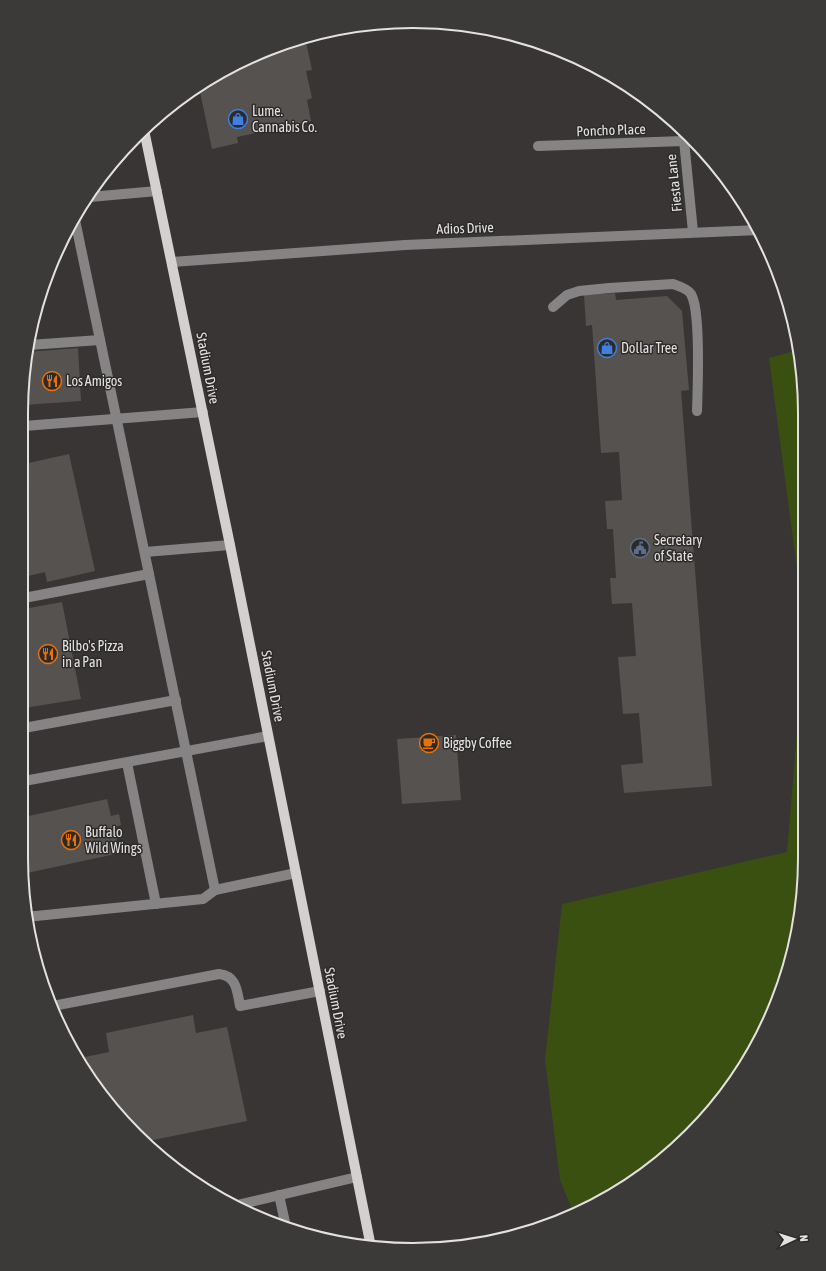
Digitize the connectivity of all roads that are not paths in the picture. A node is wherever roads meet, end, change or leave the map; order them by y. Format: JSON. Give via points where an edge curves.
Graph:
{"nodes":[{"id":1,"x":145,"y":137,"type":"edge"},
{"id":2,"x":684,"y":142,"type":"joint"},
{"id":3,"x":538,"y":146,"type":"dead end"},
{"id":4,"x":157,"y":191,"type":"junction"},
{"id":5,"x":95,"y":197,"type":"edge"},
{"id":6,"x":76,"y":227,"type":"edge"},
{"id":7,"x":751,"y":230,"type":"edge"},
{"id":8,"x":693,"y":232,"type":"junction"},
{"id":9,"x":172,"y":262,"type":"junction"},
{"id":10,"x":553,"y":307,"type":"dead end"},
{"id":11,"x":100,"y":340,"type":"junction"},
{"id":12,"x":34,"y":345,"type":"edge"},
{"id":13,"x":697,"y":411,"type":"dead end"},
{"id":14,"x":203,"y":412,"type":"junction"},
{"id":15,"x":116,"y":419,"type":"junction"},
{"id":16,"x":28,"y":426,"type":"edge"},
{"id":17,"x":230,"y":545,"type":"junction"},
{"id":18,"x":145,"y":552,"type":"junction"},
{"id":19,"x":149,"y":574,"type":"junction"},
{"id":20,"x":28,"y":597,"type":"edge"},
{"id":21,"x":176,"y":700,"type":"junction"},
{"id":22,"x":28,"y":727,"type":"edge"},
{"id":23,"x":268,"y":736,"type":"junction"},
{"id":24,"x":186,"y":752,"type":"junction"},
{"id":25,"x":127,"y":763,"type":"junction"},
{"id":26,"x":28,"y":781,"type":"edge"},
{"id":27,"x":296,"y":873,"type":"junction"},
{"id":28,"x":215,"y":890,"type":"junction"},
{"id":29,"x":156,"y":904,"type":"junction"},
{"id":30,"x":32,"y":916,"type":"edge"},
{"id":31,"x":320,"y":991,"type":"junction"},
{"id":32,"x":57,"y":1005,"type":"edge"},
{"id":33,"x":357,"y":1177,"type":"junction"},
{"id":34,"x":279,"y":1195,"type":"junction"},
{"id":35,"x":244,"y":1203,"type":"edge"},
{"id":36,"x":285,"y":1221,"type":"edge"},
{"id":37,"x":370,"y":1241,"type":"edge"}],
"edges":[{"from":1,"to":4,"type":"main road","name":"Stadium Drive"},
{"from":2,"to":3,"type":"street","name":"Poncho Place"},
{"from":2,"to":8,"type":"street","name":"Fiesta Lane"},
{"from":4,"to":5,"type":"street"},
{"from":4,"to":9,"type":"main road","name":"Stadium Drive"},
{"from":6,"to":11,"type":"street"},
{"from":7,"to":8,"type":"street","name":"Adios Drive"},
{"from":8,"to":9,"type":"street","name":"Adios Drive","via":[[405,245]]},
{"from":9,"to":14,"type":"main road","name":"Stadium Drive"},
{"from":10,"to":13,"type":"street","via":[[567,295],[579,291],[673,284],[691,293],[696,310],[699,352]]},
{"from":11,"to":12,"type":"street"},
{"from":11,"to":15,"type":"street"},
{"from":14,"to":15,"type":"street"},
{"from":14,"to":17,"type":"main road","name":"Stadium Drive"},
{"from":15,"to":16,"type":"street"},
{"from":15,"to":18,"type":"street"},
{"from":17,"to":18,"type":"street"},
{"from":17,"to":23,"type":"main road","name":"Stadium Drive"},
{"from":18,"to":19,"type":"street"},
{"from":19,"to":20,"type":"street"},
{"from":19,"to":21,"type":"street"},
{"from":21,"to":22,"type":"street"},
{"from":21,"to":24,"type":"street"},
{"from":23,"to":24,"type":"street"},
{"from":23,"to":27,"type":"main road","name":"Stadium Drive"},
{"from":24,"to":25,"type":"street"},
{"from":24,"to":28,"type":"street"},
{"from":25,"to":26,"type":"street"},
{"from":25,"to":29,"type":"street"},
{"from":27,"to":28,"type":"street"},
{"from":27,"to":31,"type":"main road","name":"Stadium Drive"},
{"from":28,"to":29,"type":"street","via":[[203,899]]},
{"from":29,"to":30,"type":"street"},
{"from":31,"to":32,"type":"street","via":[[240,1006],[234,981],[219,974]]},
{"from":31,"to":33,"type":"main road","name":"Stadium Drive"},
{"from":33,"to":34,"type":"street"},
{"from":33,"to":37,"type":"main road","name":"Stadium Drive"},
{"from":34,"to":35,"type":"street"},
{"from":34,"to":36,"type":"street"}]}
